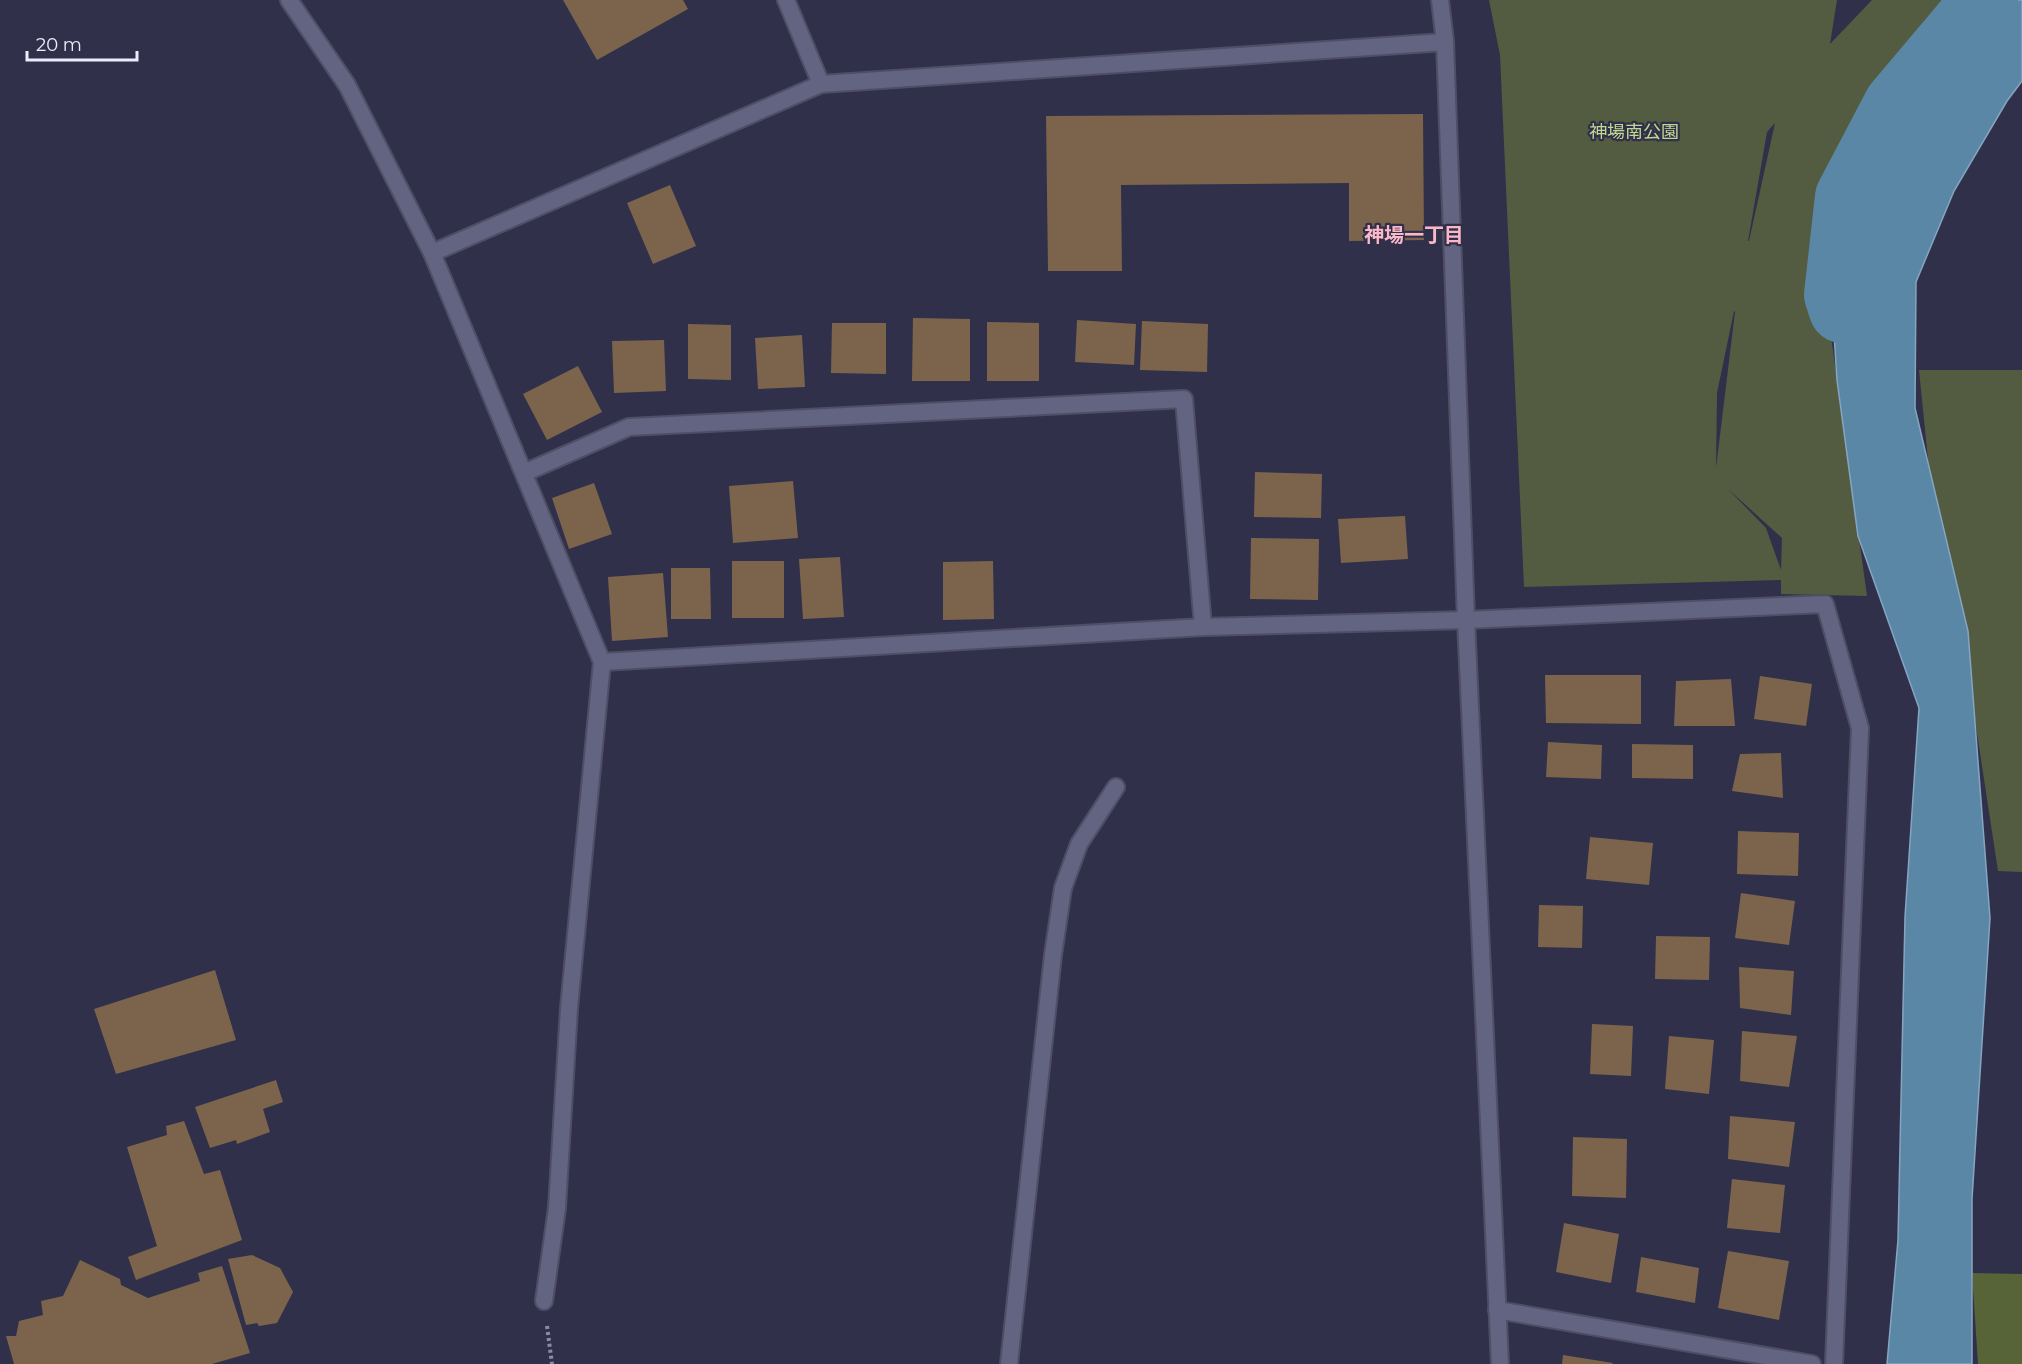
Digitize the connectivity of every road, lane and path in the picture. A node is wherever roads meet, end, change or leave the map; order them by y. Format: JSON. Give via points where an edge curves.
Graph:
{"nodes":[{"id":1,"x":289,"y":0,"type":"edge"},
{"id":2,"x":786,"y":0,"type":"edge"},
{"id":3,"x":1440,"y":0,"type":"edge"},
{"id":4,"x":1445,"y":42,"type":"junction"},
{"id":5,"x":821,"y":84,"type":"junction"},
{"id":6,"x":432,"y":253,"type":"junction"},
{"id":7,"x":524,"y":473,"type":"junction"},
{"id":8,"x":1466,"y":620,"type":"junction"},
{"id":9,"x":1203,"y":627,"type":"junction"},
{"id":10,"x":602,"y":662,"type":"junction"},
{"id":11,"x":1116,"y":787,"type":"dead end"},
{"id":12,"x":544,"y":1301,"type":"joint"},
{"id":13,"x":1497,"y":1310,"type":"junction"},
{"id":14,"x":552,"y":1364,"type":"edge"},
{"id":15,"x":1009,"y":1364,"type":"edge"},
{"id":16,"x":1500,"y":1364,"type":"edge"},
{"id":17,"x":1812,"y":1364,"type":"edge"},
{"id":18,"x":1834,"y":1364,"type":"edge"}],
"edges":[{"from":1,"to":6,"type":"street","via":[[347,85]]},
{"from":2,"to":5,"type":"street"},
{"from":3,"to":4,"type":"street"},
{"from":4,"to":5,"type":"street"},
{"from":4,"to":8,"type":"street"},
{"from":5,"to":6,"type":"street"},
{"from":6,"to":7,"type":"street"},
{"from":7,"to":9,"type":"street","via":[[629,427],[1184,399]]},
{"from":7,"to":10,"type":"street"},
{"from":8,"to":9,"type":"street"},
{"from":8,"to":13,"type":"street"},
{"from":8,"to":18,"type":"street","via":[[1824,604],[1860,728]]},
{"from":9,"to":10,"type":"street"},
{"from":10,"to":12,"type":"street","via":[[569,1008],[557,1208]]},
{"from":11,"to":15,"type":"street","via":[[1079,844],[1063,888]]},
{"from":12,"to":14,"type":"path"},
{"from":13,"to":16,"type":"street"},
{"from":13,"to":17,"type":"street"}]}
